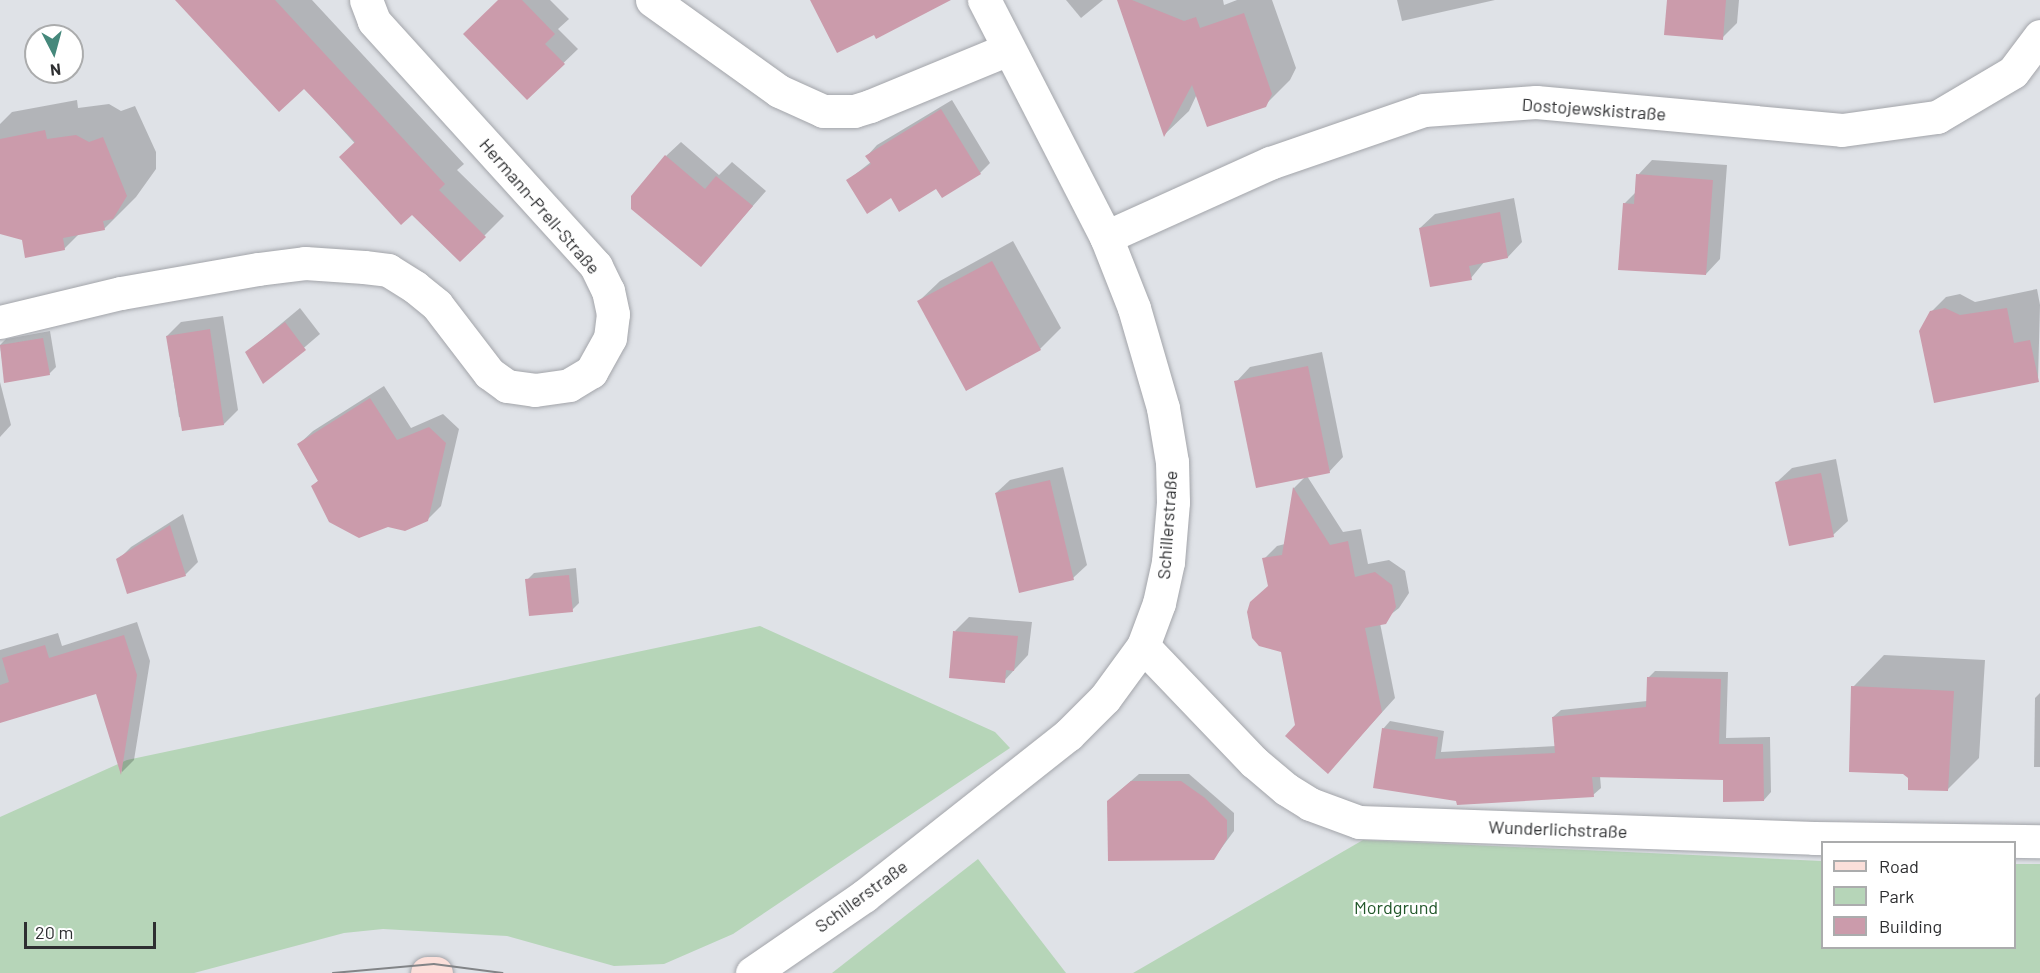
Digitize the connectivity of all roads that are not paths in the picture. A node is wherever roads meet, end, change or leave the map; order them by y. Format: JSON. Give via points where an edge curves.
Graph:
{"nodes":[{"id":1,"x":366,"y":0,"type":"edge"},
{"id":2,"x":652,"y":0,"type":"edge"},
{"id":3,"x":984,"y":0,"type":"edge"},
{"id":4,"x":2040,"y":36,"type":"edge"},
{"id":5,"x":1008,"y":49,"type":"junction"},
{"id":6,"x":1106,"y":237,"type":"junction"},
{"id":7,"x":0,"y":322,"type":"edge"},
{"id":8,"x":1143,"y":646,"type":"junction"},
{"id":9,"x":2040,"y":841,"type":"edge"},
{"id":10,"x":427,"y":973,"type":"edge"},
{"id":11,"x":436,"y":973,"type":"edge"},
{"id":12,"x":752,"y":973,"type":"edge"}],
"edges":[{"from":1,"to":7,"type":"street","name":"Hermann-Prell-Straße","via":[[374,21],[596,266],[613,314],[610,338],[591,372],[570,385],[535,390],[507,386],[489,372],[443,312],[415,287],[388,270],[364,267],[305,263],[258,269],[121,293]]},
{"from":2,"to":5,"type":"street","via":[[778,91],[823,111],[854,111],[870,106]]},
{"from":3,"to":5,"type":"street","name":"Schillerstraße"},
{"from":4,"to":6,"type":"street","name":"Dostojewskistraße","via":[[2013,72],[1937,117],[1842,130],[1536,102],[1424,110],[1270,163]]},
{"from":5,"to":6,"type":"street","name":"Schillerstraße"},
{"from":6,"to":8,"type":"street","name":"Schillerstraße","via":[[1134,308],[1164,408],[1172,462],[1168,562],[1159,603]]},
{"from":8,"to":9,"type":"street","name":"Wunderlichstraße","via":[[1254,762],[1286,789],[1310,804],[1359,822],[1814,838]]},
{"from":8,"to":12,"type":"street","name":"Schillerstraße","via":[[1105,698],[1068,735],[864,896]]},
{"from":10,"to":11,"type":"main road"}]}
